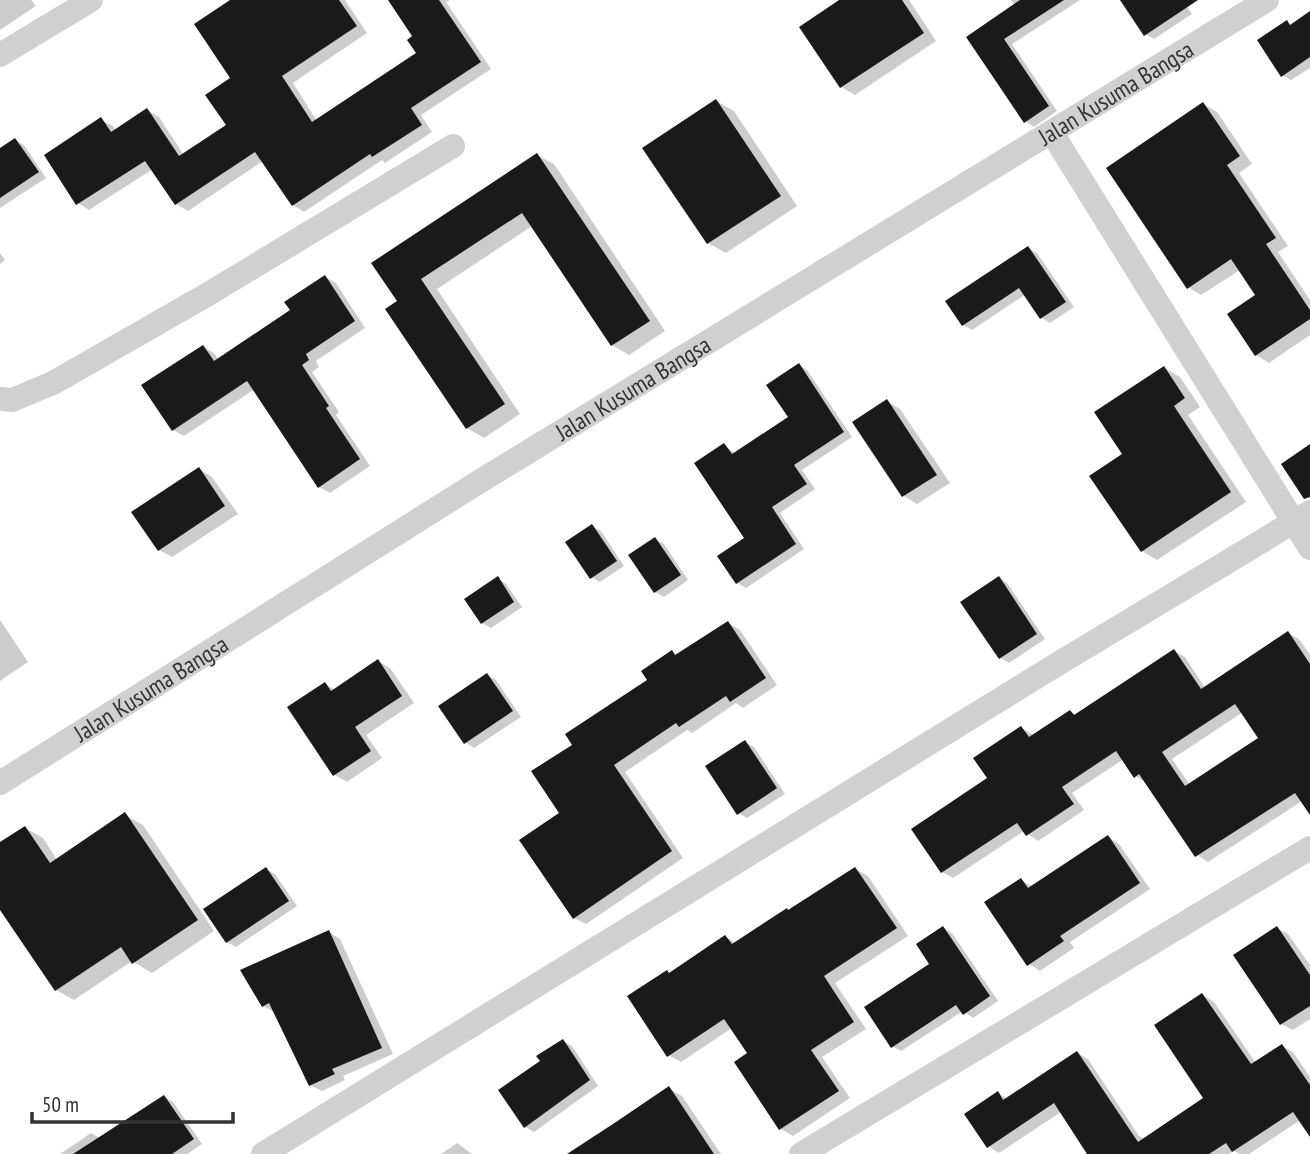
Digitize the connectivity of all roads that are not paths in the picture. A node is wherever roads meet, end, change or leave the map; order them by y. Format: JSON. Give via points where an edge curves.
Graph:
{"nodes":[{"id":1,"x":91,"y":0,"type":"edge"},
{"id":2,"x":1267,"y":0,"type":"edge"},
{"id":3,"x":0,"y":55,"type":"edge"},
{"id":4,"x":1052,"y":133,"type":"junction"},
{"id":5,"x":453,"y":146,"type":"dead end"},
{"id":6,"x":0,"y":400,"type":"edge"},
{"id":7,"x":1302,"y":517,"type":"edge"},
{"id":8,"x":1310,"y":548,"type":"edge"},
{"id":9,"x":0,"y":783,"type":"edge"},
{"id":10,"x":1310,"y":848,"type":"edge"},
{"id":11,"x":263,"y":1154,"type":"edge"},
{"id":12,"x":801,"y":1154,"type":"edge"}],
"edges":[{"from":1,"to":3,"type":"street"},
{"from":2,"to":4,"type":"street","name":"Jalan Kusuma Bangsa"},
{"from":4,"to":7,"type":"street"},
{"from":4,"to":9,"type":"street","name":"Jalan Kusuma Bangsa","via":[[482,480]]},
{"from":5,"to":6,"type":"street","via":[[52,383],[12,400]]},
{"from":7,"to":8,"type":"street"},
{"from":7,"to":11,"type":"street"},
{"from":10,"to":12,"type":"street"}]}
